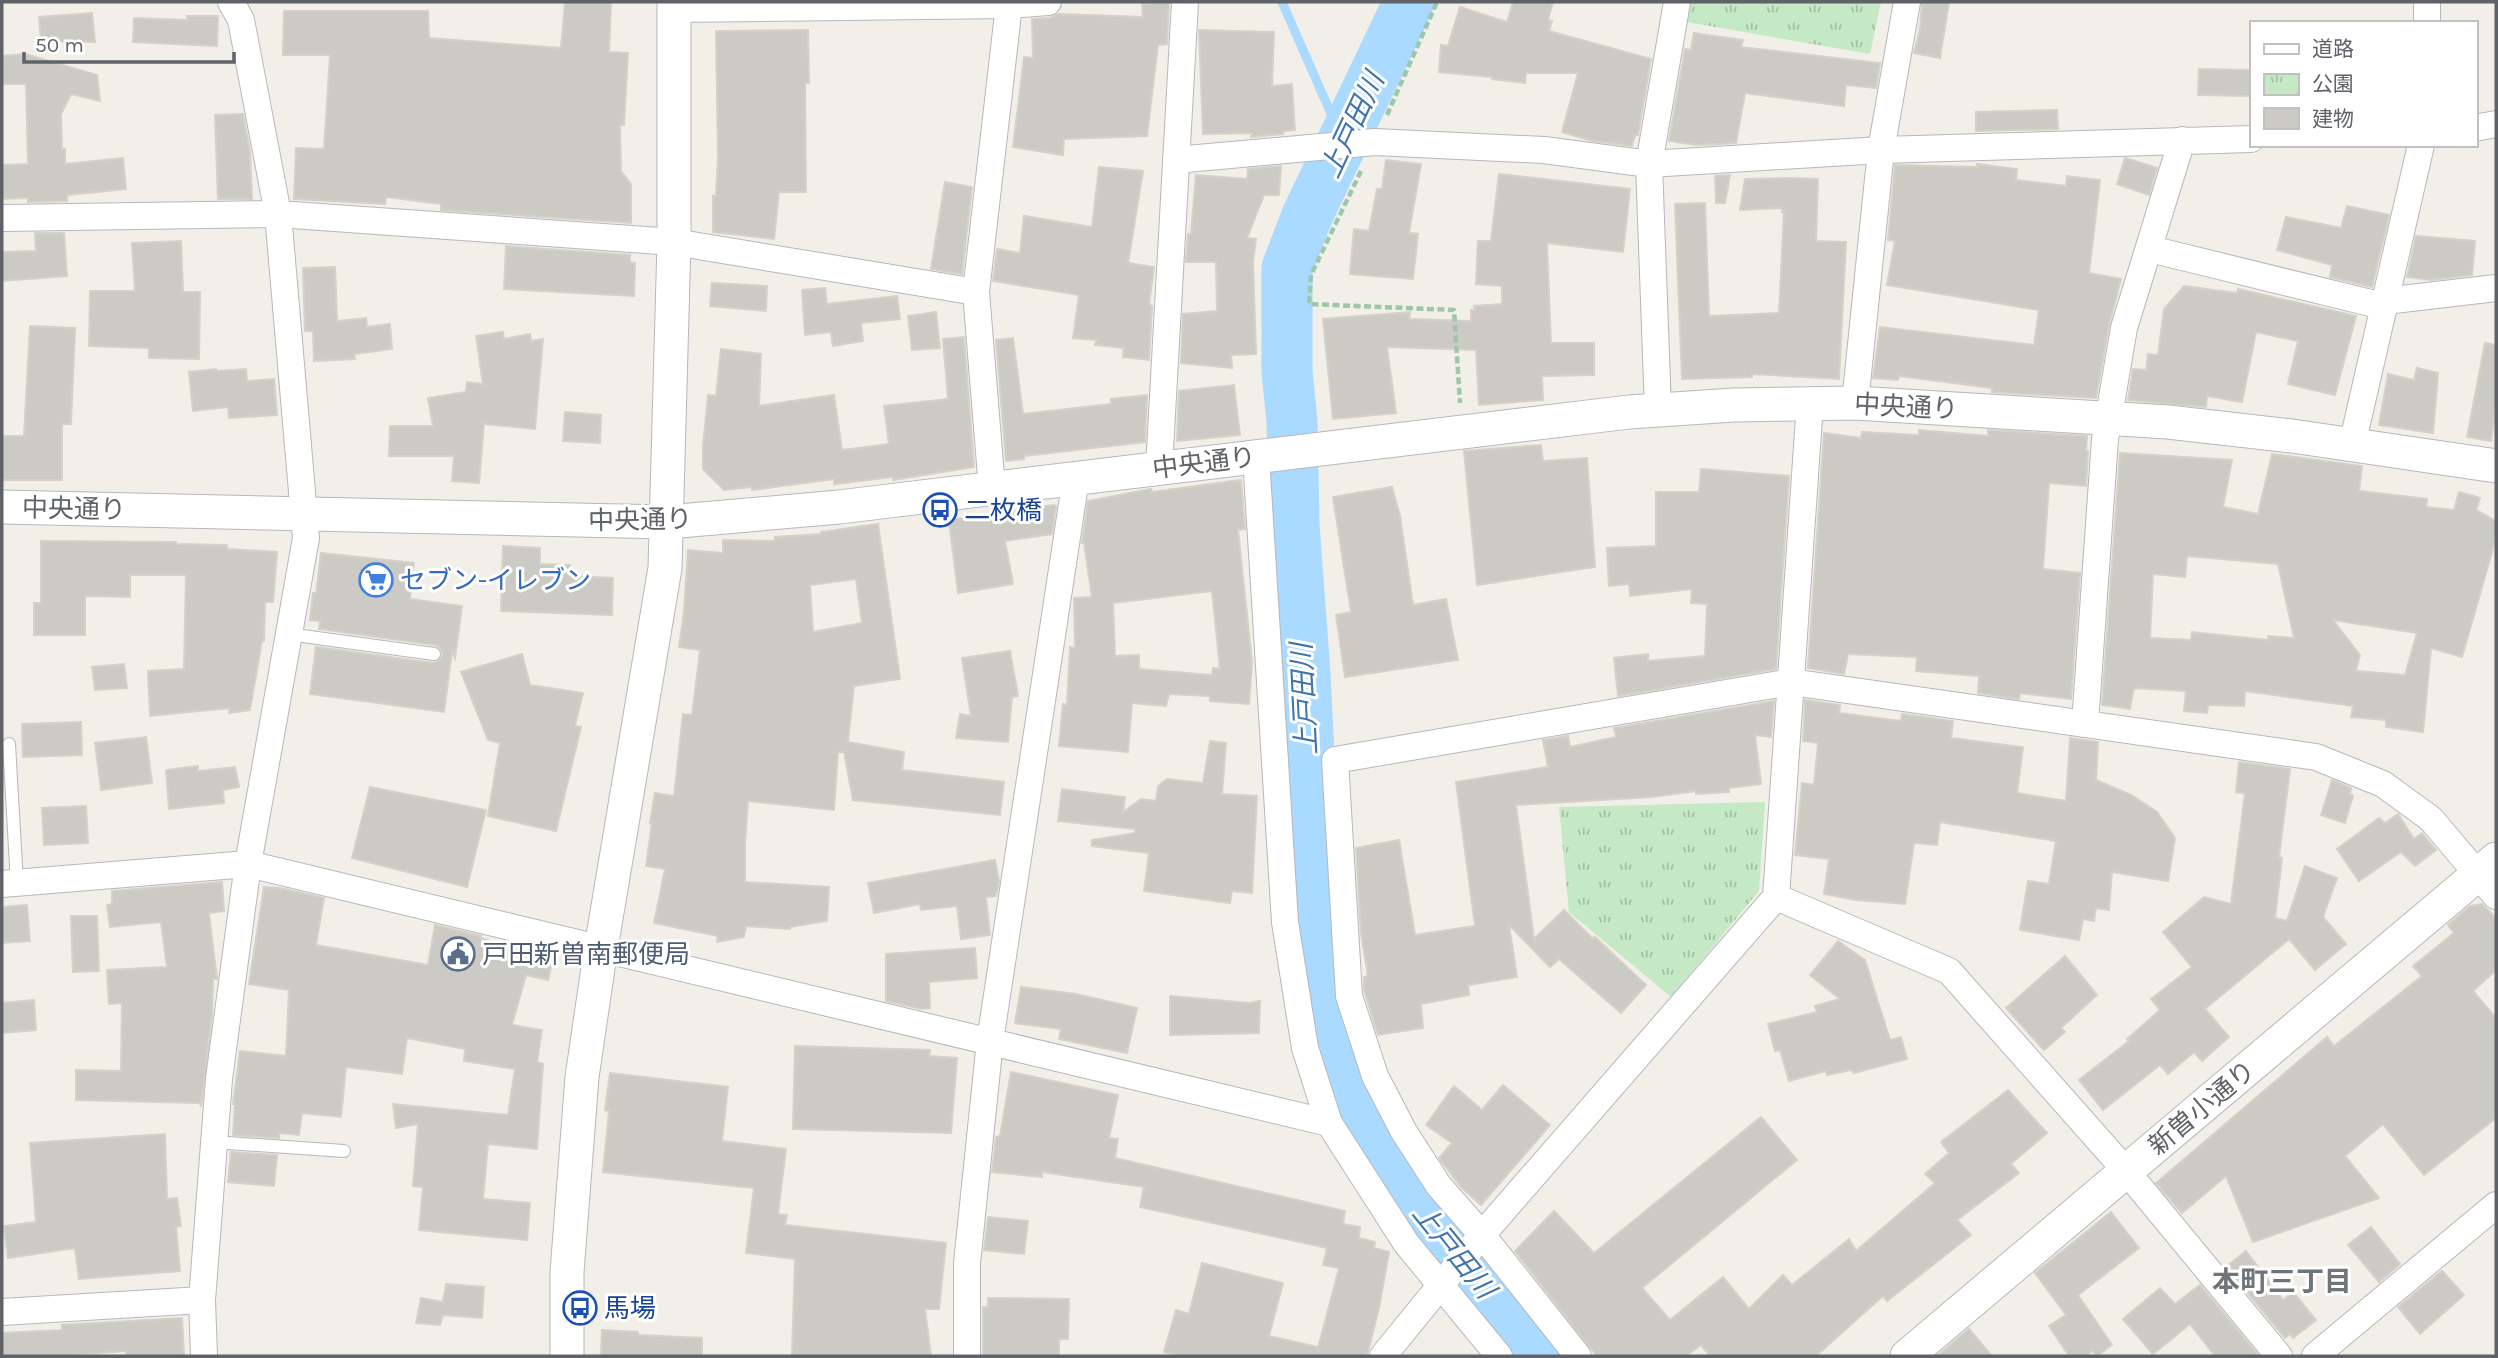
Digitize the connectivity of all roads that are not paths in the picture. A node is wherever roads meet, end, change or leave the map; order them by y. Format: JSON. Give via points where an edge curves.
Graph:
{"nodes":[{"id":1,"x":231,"y":2,"type":"edge"},
{"id":2,"x":1048,"y":2,"type":"edge"},
{"id":3,"x":1185,"y":2,"type":"edge"},
{"id":4,"x":1676,"y":2,"type":"edge"},
{"id":5,"x":1907,"y":2,"type":"edge"},
{"id":6,"x":2427,"y":2,"type":"edge"},
{"id":7,"x":674,"y":5,"type":"edge"},
{"id":8,"x":1009,"y":5,"type":"junction"},
{"id":9,"x":2427,"y":21,"type":"edge"},
{"id":10,"x":2496,"y":124,"type":"edge"},
{"id":11,"x":2477,"y":128,"type":"edge"},
{"id":12,"x":2250,"y":139,"type":"edge"},
{"id":13,"x":2182,"y":140,"type":"junction"},
{"id":14,"x":2421,"y":147,"type":"edge"},
{"id":15,"x":1881,"y":150,"type":"junction"},
{"id":16,"x":1176,"y":160,"type":"junction"},
{"id":17,"x":1649,"y":164,"type":"junction"},
{"id":18,"x":278,"y":214,"type":"junction"},
{"id":19,"x":2,"y":218,"type":"edge"},
{"id":20,"x":674,"y":242,"type":"junction"},
{"id":21,"x":2150,"y":249,"type":"junction"},
{"id":22,"x":2496,"y":288,"type":"edge"},
{"id":23,"x":976,"y":292,"type":"junction"},
{"id":24,"x":2384,"y":304,"type":"junction"},
{"id":25,"x":1810,"y":403,"type":"junction"},
{"id":26,"x":1855,"y":403,"type":"junction"},
{"id":27,"x":1658,"y":410,"type":"junction"},
{"id":28,"x":2108,"y":418,"type":"junction"},
{"id":29,"x":2352,"y":445,"type":"junction"},
{"id":30,"x":1266,"y":456,"type":"junction"},
{"id":31,"x":2496,"y":466,"type":"edge"},
{"id":32,"x":1159,"y":468,"type":"junction"},
{"id":33,"x":1076,"y":478,"type":"junction"},
{"id":34,"x":992,"y":489,"type":"junction"},
{"id":35,"x":2,"y":507,"type":"edge"},
{"id":36,"x":303,"y":514,"type":"junction"},
{"id":37,"x":668,"y":522,"type":"junction"},
{"id":38,"x":288,"y":635,"type":"junction"},
{"id":39,"x":434,"y":654,"type":"dead end"},
{"id":40,"x":1791,"y":682,"type":"junction"},
{"id":41,"x":2085,"y":724,"type":"junction"},
{"id":42,"x":9,"y":744,"type":"dead end"},
{"id":43,"x":248,"y":864,"type":"junction"},
{"id":44,"x":2490,"y":876,"type":"edge"},
{"id":45,"x":9,"y":883,"type":"edge"},
{"id":46,"x":1776,"y":897,"type":"junction"},
{"id":47,"x":601,"y":948,"type":"junction"},
{"id":48,"x":990,"y":1041,"type":"junction"},
{"id":49,"x":1329,"y":1123,"type":"junction"},
{"id":50,"x":214,"y":1142,"type":"junction"},
{"id":51,"x":344,"y":1151,"type":"dead end"},
{"id":52,"x":2127,"y":1172,"type":"junction"},
{"id":53,"x":2496,"y":1205,"type":"edge"},
{"id":54,"x":1481,"y":1236,"type":"junction"},
{"id":55,"x":1442,"y":1284,"type":"junction"},
{"id":56,"x":202,"y":1300,"type":"junction"},
{"id":57,"x":2,"y":1312,"type":"edge"},
{"id":58,"x":204,"y":1356,"type":"edge"},
{"id":59,"x":567,"y":1356,"type":"edge"},
{"id":60,"x":967,"y":1356,"type":"edge"},
{"id":61,"x":1383,"y":1356,"type":"edge"},
{"id":62,"x":1499,"y":1356,"type":"edge"},
{"id":63,"x":1578,"y":1356,"type":"edge"},
{"id":64,"x":1907,"y":1356,"type":"edge"},
{"id":65,"x":2279,"y":1356,"type":"edge"},
{"id":66,"x":2315,"y":1356,"type":"edge"}],
"edges":[{"from":1,"to":18,"type":"street","via":[[241,20]]},
{"from":2,"to":8,"type":"street"},
{"from":3,"to":16,"type":"street"},
{"from":4,"to":17,"type":"street"},
{"from":5,"to":15,"type":"street"},
{"from":6,"to":9,"type":"street"},
{"from":7,"to":8,"type":"street"},
{"from":7,"to":20,"type":"street"},
{"from":8,"to":23,"type":"street"},
{"from":10,"to":11,"type":"street"},
{"from":12,"to":13,"type":"street"},
{"from":13,"to":15,"type":"street"},
{"from":13,"to":21,"type":"street"},
{"from":14,"to":24,"type":"street"},
{"from":15,"to":17,"type":"street"},
{"from":15,"to":26,"type":"street"},
{"from":16,"to":17,"type":"street","via":[[1370,143],[1544,150]]},
{"from":16,"to":32,"type":"street"},
{"from":17,"to":27,"type":"street"},
{"from":18,"to":19,"type":"street"},
{"from":18,"to":20,"type":"street"},
{"from":18,"to":36,"type":"street"},
{"from":20,"to":23,"type":"street"},
{"from":20,"to":37,"type":"street"},
{"from":21,"to":24,"type":"street"},
{"from":21,"to":28,"type":"street","via":[[2124,328]]},
{"from":22,"to":24,"type":"street"},
{"from":23,"to":34,"type":"street"},
{"from":24,"to":29,"type":"street"},
{"from":25,"to":26,"type":"street","name":"中央通り"},
{"from":25,"to":27,"type":"street","name":"中央通り"},
{"from":25,"to":40,"type":"street"},
{"from":26,"to":28,"type":"street","name":"中央通り"},
{"from":27,"to":30,"type":"street","name":"中央通り"},
{"from":28,"to":29,"type":"street","name":"中央通り","via":[[2231,428]]},
{"from":28,"to":41,"type":"street"},
{"from":29,"to":31,"type":"street","name":"中央通り"},
{"from":30,"to":32,"type":"street","name":"中央通り"},
{"from":30,"to":49,"type":"street","via":[[1285,922],[1305,1048]]},
{"from":32,"to":33,"type":"street","name":"中央通り"},
{"from":33,"to":34,"type":"street","name":"中央通り"},
{"from":33,"to":48,"type":"street"},
{"from":34,"to":37,"type":"street","name":"中央通り"},
{"from":35,"to":36,"type":"street","name":"中央通り"},
{"from":36,"to":37,"type":"street","name":"中央通り"},
{"from":36,"to":38,"type":"street","via":[[306,538]]},
{"from":37,"to":47,"type":"street","via":[[665,568]]},
{"from":38,"to":39,"type":"lane"},
{"from":38,"to":43,"type":"street"},
{"from":40,"to":41,"type":"street"},
{"from":40,"to":46,"type":"street"},
{"from":40,"to":54,"type":"street","via":[[1335,760],[1349,996],[1376,1076],[1404,1132],[1439,1186]]},
{"from":41,"to":44,"type":"street","via":[[2316,757],[2383,784],[2431,819]]},
{"from":42,"to":45,"type":"lane"},
{"from":43,"to":45,"type":"street"},
{"from":43,"to":47,"type":"street"},
{"from":43,"to":50,"type":"street"},
{"from":44,"to":52,"type":"street","name":"新曽小通り"},
{"from":46,"to":52,"type":"street","via":[[1950,971]]},
{"from":46,"to":54,"type":"street"},
{"from":47,"to":48,"type":"street"},
{"from":47,"to":59,"type":"street","via":[[582,1077],[567,1272]]},
{"from":48,"to":49,"type":"street"},
{"from":48,"to":60,"type":"street","via":[[967,1263]]},
{"from":49,"to":55,"type":"street","via":[[1406,1243]]},
{"from":50,"to":51,"type":"lane"},
{"from":50,"to":56,"type":"street"},
{"from":52,"to":64,"type":"street","name":"新曽小通り"},
{"from":52,"to":65,"type":"street"},
{"from":53,"to":66,"type":"street"},
{"from":54,"to":55,"type":"street"},
{"from":54,"to":63,"type":"street"},
{"from":55,"to":61,"type":"street"},
{"from":55,"to":62,"type":"street"},
{"from":56,"to":57,"type":"street"},
{"from":56,"to":58,"type":"street"}]}
